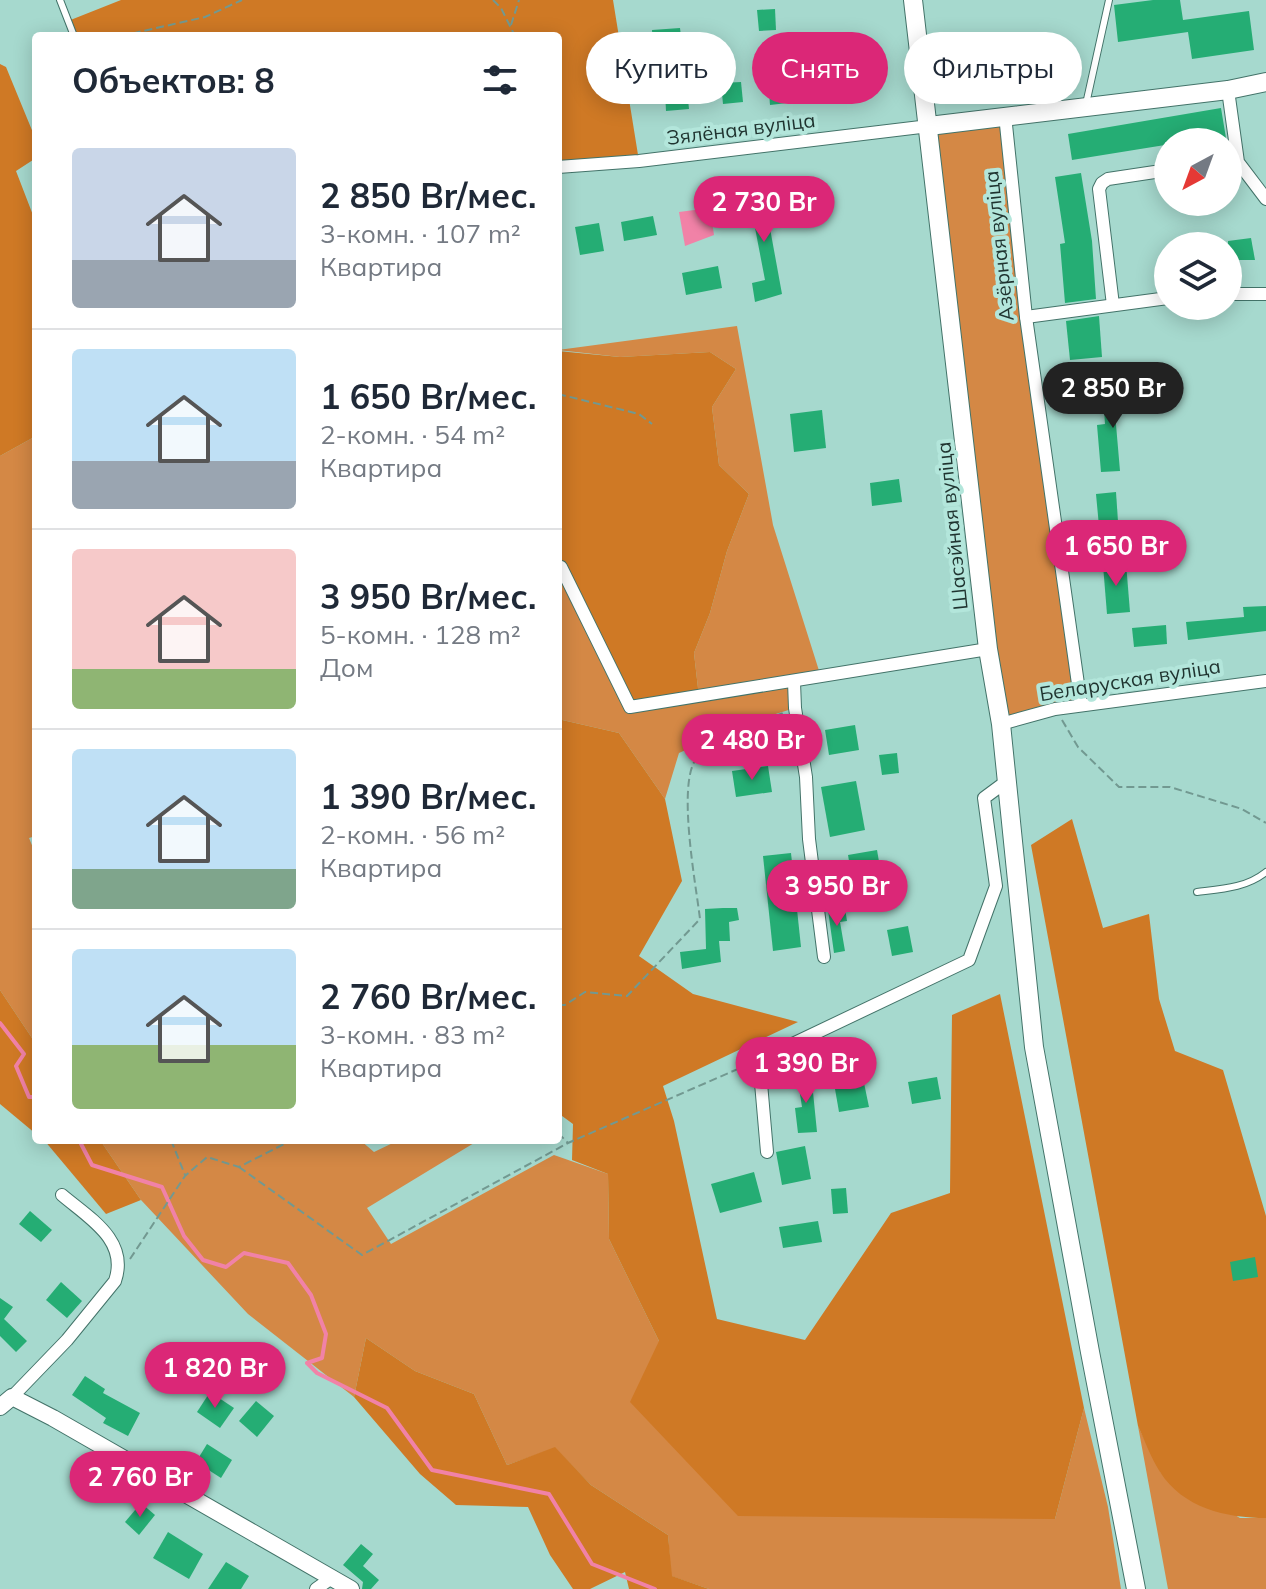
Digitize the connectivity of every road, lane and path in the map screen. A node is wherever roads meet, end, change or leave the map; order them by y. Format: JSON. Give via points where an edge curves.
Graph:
{"nodes":[{"id":1,"x":60,"y":0,"type":"edge"},
{"id":2,"x":242,"y":0,"type":"edge"},
{"id":3,"x":493,"y":0,"type":"edge"},
{"id":4,"x":519,"y":0,"type":"edge"},
{"id":5,"x":913,"y":0,"type":"edge"},
{"id":6,"x":1109,"y":0,"type":"edge"},
{"id":7,"x":511,"y":25,"type":"junction"},
{"id":8,"x":72,"y":32,"type":"edge"},
{"id":9,"x":139,"y":32,"type":"edge"},
{"id":10,"x":514,"y":32,"type":"edge"},
{"id":11,"x":1266,"y":82,"type":"edge"},
{"id":12,"x":1228,"y":90,"type":"junction"},
{"id":13,"x":1085,"y":108,"type":"junction"},
{"id":14,"x":1005,"y":115,"type":"junction"},
{"id":15,"x":929,"y":126,"type":"junction"},
{"id":16,"x":1231,"y":128,"type":"edge"},
{"id":17,"x":562,"y":167,"type":"edge"},
{"id":18,"x":1154,"y":172,"type":"edge"},
{"id":19,"x":1242,"y":172,"type":"edge"},
{"id":20,"x":1266,"y":199,"type":"edge"},
{"id":21,"x":1242,"y":294,"type":"edge"},
{"id":22,"x":1266,"y":294,"type":"edge"},
{"id":23,"x":1154,"y":300,"type":"edge"},
{"id":24,"x":1113,"y":305,"type":"junction"},
{"id":25,"x":1026,"y":317,"type":"junction"},
{"id":26,"x":562,"y":395,"type":"edge"},
{"id":27,"x":652,"y":424,"type":"dead end"},
{"id":28,"x":562,"y":569,"type":"edge"},
{"id":29,"x":988,"y":649,"type":"junction"},
{"id":30,"x":1266,"y":681,"type":"edge"},
{"id":31,"x":794,"y":682,"type":"junction"},
{"id":32,"x":1081,"y":705,"type":"junction"},
{"id":33,"x":795,"y":708,"type":"junction"},
{"id":34,"x":1055,"y":709,"type":"junction"},
{"id":35,"x":1001,"y":724,"type":"junction"},
{"id":36,"x":1007,"y":781,"type":"junction"},
{"id":37,"x":1266,"y":823,"type":"edge"},
{"id":38,"x":1266,"y":872,"type":"edge"},
{"id":39,"x":1197,"y":892,"type":"dead end"},
{"id":40,"x":824,"y":957,"type":"dead end"},
{"id":41,"x":562,"y":1005,"type":"edge"},
{"id":42,"x":759,"y":1060,"type":"junction"},
{"id":43,"x":562,"y":1137,"type":"edge"},
{"id":44,"x":568,"y":1143,"type":"junction"},
{"id":45,"x":173,"y":1144,"type":"edge"},
{"id":46,"x":284,"y":1144,"type":"edge"},
{"id":47,"x":767,"y":1152,"type":"dead end"},
{"id":48,"x":239,"y":1167,"type":"junction"},
{"id":49,"x":185,"y":1176,"type":"junction"},
{"id":50,"x":62,"y":1195,"type":"dead end"},
{"id":51,"x":115,"y":1281,"type":"junction"},
{"id":52,"x":6,"y":1402,"type":"edge"},
{"id":53,"x":333,"y":1577,"type":"junction"},
{"id":54,"x":316,"y":1589,"type":"edge"},
{"id":55,"x":351,"y":1589,"type":"edge"},
{"id":56,"x":1136,"y":1589,"type":"edge"}],
"edges":[{"from":1,"to":8,"type":"lane"},
{"from":2,"to":9,"type":"path","via":[[205,17]]},
{"from":3,"to":7,"type":"path"},
{"from":4,"to":7,"type":"path"},
{"from":5,"to":15,"type":"main road","name":"Шасэйная вуліца"},
{"from":6,"to":13,"type":"lane"},
{"from":7,"to":10,"type":"path"},
{"from":11,"to":12,"type":"main road"},
{"from":12,"to":13,"type":"main road"},
{"from":12,"to":16,"type":"street"},
{"from":13,"to":14,"type":"main road"},
{"from":14,"to":15,"type":"main road"},
{"from":14,"to":25,"type":"street","name":"Азёрная вуліца"},
{"from":15,"to":17,"type":"street","name":"Зялёная вуліца"},
{"from":15,"to":29,"type":"main road","name":"Шасэйная вуліца"},
{"from":18,"to":24,"type":"street","via":[[1120,177],[1099,189]]},
{"from":19,"to":20,"type":"street"},
{"from":21,"to":22,"type":"street"},
{"from":23,"to":24,"type":"street"},
{"from":24,"to":25,"type":"street"},
{"from":25,"to":32,"type":"street","name":"Азёрная вуліца"},
{"from":26,"to":27,"type":"path","via":[[639,414]]},
{"from":28,"to":31,"type":"street","via":[[630,707]]},
{"from":29,"to":31,"type":"street"},
{"from":29,"to":35,"type":"main road","name":"Шасэйная вуліца"},
{"from":30,"to":32,"type":"street","name":"Беларуская вуліца"},
{"from":31,"to":33,"type":"street"},
{"from":32,"to":34,"type":"street","name":"Беларуская вуліца"},
{"from":33,"to":40,"type":"street"},
{"from":33,"to":41,"type":"path","via":[[736,732],[697,757],[691,769],[687,803],[700,919],[627,996],[585,992]]},
{"from":34,"to":35,"type":"street","name":"Беларуская вуліца"},
{"from":34,"to":37,"type":"path","via":[[1078,747],[1119,787],[1170,787],[1242,809]]},
{"from":35,"to":36,"type":"main road","name":"Шасэйная вуліца"},
{"from":36,"to":42,"type":"street","via":[[984,798],[996,886],[969,960]]},
{"from":36,"to":56,"type":"main road","name":"Шасэйная вуліца","via":[[1034,1047]]},
{"from":38,"to":39,"type":"lane","via":[[1255,881]]},
{"from":42,"to":44,"type":"path"},
{"from":42,"to":47,"type":"street"},
{"from":43,"to":44,"type":"path"},
{"from":44,"to":48,"type":"path","via":[[362,1255]]},
{"from":45,"to":49,"type":"path"},
{"from":46,"to":48,"type":"path"},
{"from":48,"to":49,"type":"path","via":[[207,1157]]},
{"from":49,"to":51,"type":"path"},
{"from":50,"to":51,"type":"street","via":[[114,1244],[119,1257]]},
{"from":51,"to":52,"type":"street"},
{"from":52,"to":53,"type":"street","via":[[124,1457]]},
{"from":53,"to":54,"type":"street"},
{"from":53,"to":55,"type":"street"}]}
